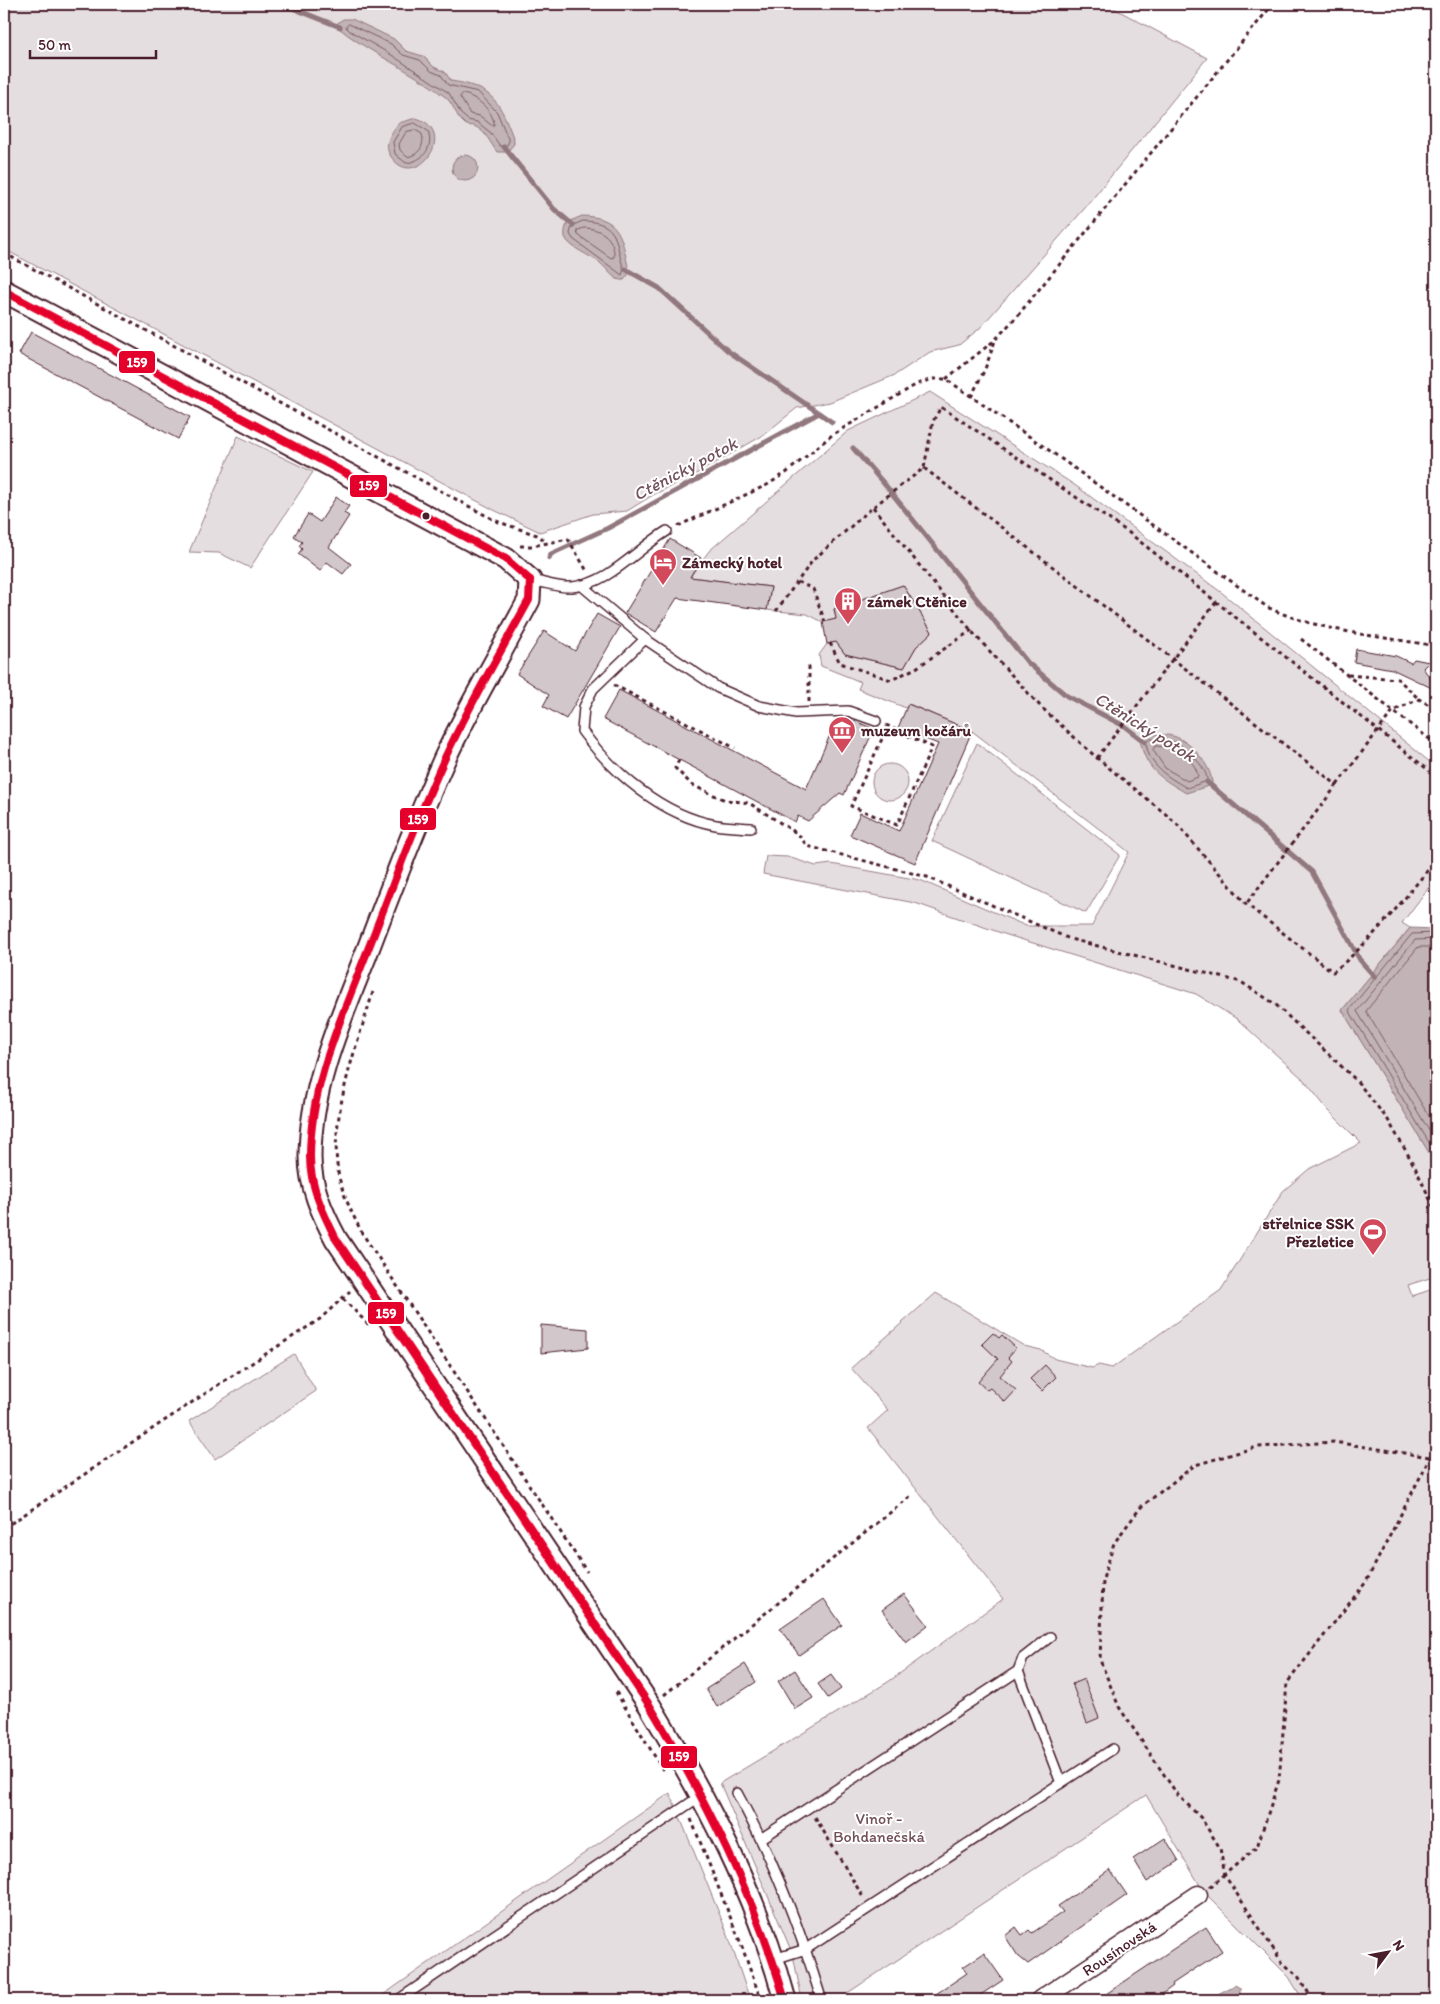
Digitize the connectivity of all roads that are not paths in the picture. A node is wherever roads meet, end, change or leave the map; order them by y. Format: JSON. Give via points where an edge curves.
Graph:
{"nodes":[{"id":1,"x":4,"y":291,"type":"edge"},
{"id":2,"x":667,"y":531,"type":"road end"},
{"id":3,"x":530,"y":580,"type":"junction"},
{"id":4,"x":581,"y":585,"type":"junction"},
{"id":5,"x":645,"y":639,"type":"junction"},
{"id":6,"x":876,"y":721,"type":"road end"},
{"id":7,"x":751,"y":828,"type":"dead end"},
{"id":8,"x":1050,"y":1637,"type":"dead end"},
{"id":9,"x":1018,"y":1671,"type":"junction"},
{"id":10,"x":1113,"y":1749,"type":"dead end"},
{"id":11,"x":1061,"y":1783,"type":"junction"},
{"id":12,"x":737,"y":1793,"type":"dead end"},
{"id":13,"x":694,"y":1801,"type":"junction"},
{"id":14,"x":762,"y":1838,"type":"junction"},
{"id":15,"x":1198,"y":1895,"type":"road end"},
{"id":16,"x":806,"y":1949,"type":"junction"},
{"id":17,"x":774,"y":1959,"type":"junction"},
{"id":18,"x":820,"y":1998,"type":"dead end"},
{"id":19,"x":398,"y":2000,"type":"edge"},
{"id":20,"x":785,"y":2000,"type":"edge"},
{"id":21,"x":1040,"y":2000,"type":"edge"}],
"edges":[{"from":1,"to":3,"type":"street","via":[[506,559]]},
{"from":2,"to":4,"type":"lane","via":[[622,564]]},
{"from":3,"to":4,"type":"lane","via":[[571,588]]},
{"from":3,"to":13,"type":"street","via":[[529,600],[445,758],[346,1004],[322,1078],[310,1158],[322,1212],[362,1278],[650,1706]]},
{"from":4,"to":5,"type":"lane"},
{"from":5,"to":6,"type":"lane","via":[[718,688],[759,706],[796,713],[848,711]]},
{"from":5,"to":7,"type":"lane","via":[[593,689],[584,707],[582,731],[628,780],[665,807],[714,825]]},
{"from":8,"to":9,"type":"lane","via":[[1023,1658]]},
{"from":9,"to":11,"type":"lane"},
{"from":9,"to":14,"type":"lane"},
{"from":10,"to":11,"type":"lane"},
{"from":11,"to":16,"type":"lane"},
{"from":12,"to":14,"type":"lane"},
{"from":13,"to":17,"type":"street","via":[[733,1857]]},
{"from":13,"to":19,"type":"lane"},
{"from":14,"to":16,"type":"lane"},
{"from":15,"to":21,"type":"street","name":"Rousínovská"},
{"from":16,"to":17,"type":"lane"},
{"from":16,"to":18,"type":"lane"},
{"from":17,"to":20,"type":"street"}]}
